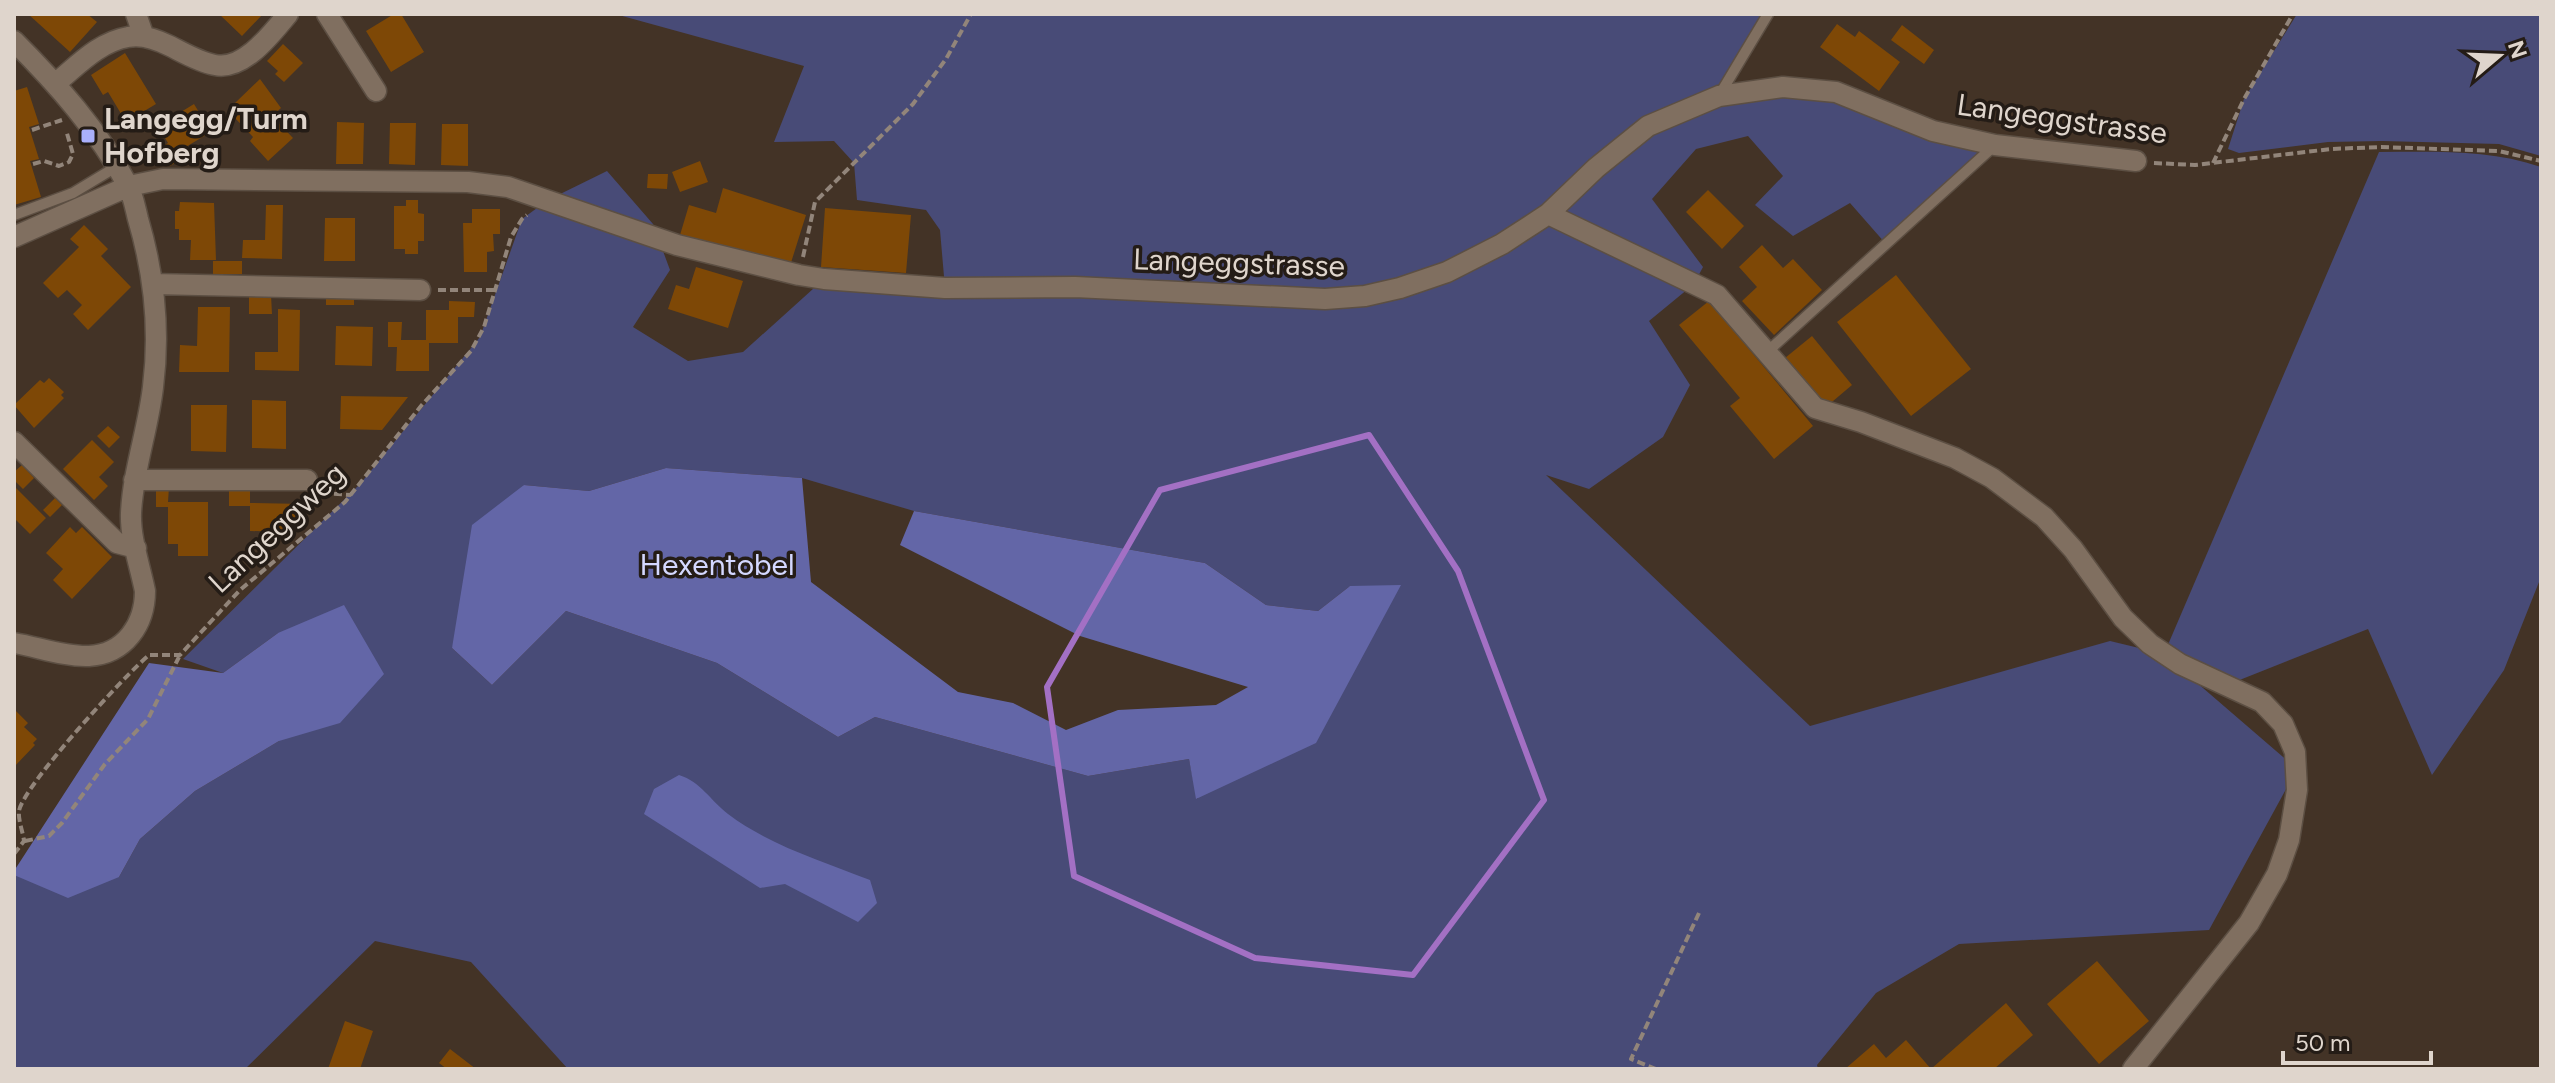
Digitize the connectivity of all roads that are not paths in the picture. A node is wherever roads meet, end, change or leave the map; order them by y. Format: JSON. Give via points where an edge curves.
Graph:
{"nodes":[{"id":1,"x":136,"y":14,"type":"edge"},
{"id":2,"x":288,"y":14,"type":"edge"},
{"id":3,"x":327,"y":14,"type":"edge"},
{"id":4,"x":1768,"y":14,"type":"edge"},
{"id":5,"x":144,"y":37,"type":"junction"},
{"id":6,"x":14,"y":41,"type":"edge"},
{"id":7,"x":56,"y":83,"type":"junction"},
{"id":8,"x":376,"y":91,"type":"dead end"},
{"id":9,"x":1719,"y":96,"type":"junction"},
{"id":10,"x":1995,"y":145,"type":"junction"},
{"id":11,"x":2136,"y":161,"type":"road end"},
{"id":12,"x":116,"y":167,"type":"junction"},
{"id":13,"x":129,"y":186,"type":"junction"},
{"id":14,"x":1548,"y":214,"type":"junction"},
{"id":15,"x":14,"y":215,"type":"edge"},
{"id":16,"x":14,"y":237,"type":"edge"},
{"id":17,"x":153,"y":284,"type":"junction"},
{"id":18,"x":420,"y":290,"type":"road end"},
{"id":19,"x":1767,"y":352,"type":"junction"},
{"id":20,"x":14,"y":442,"type":"edge"},
{"id":21,"x":134,"y":480,"type":"junction"},
{"id":22,"x":307,"y":480,"type":"road end"},
{"id":23,"x":136,"y":548,"type":"junction"},
{"id":24,"x":14,"y":643,"type":"edge"},
{"id":25,"x":2133,"y":1069,"type":"edge"}],
"edges":[{"from":1,"to":5,"type":"street"},
{"from":2,"to":5,"type":"street","via":[[242,60],[218,66]]},
{"from":3,"to":8,"type":"street"},
{"from":4,"to":9,"type":"lane"},
{"from":5,"to":7,"type":"street","via":[[112,41]]},
{"from":6,"to":7,"type":"street"},
{"from":7,"to":12,"type":"street","via":[[69,114]]},
{"from":9,"to":10,"type":"street","name":"Langeggstrasse","via":[[1783,87],[1836,92],[1933,131]]},
{"from":9,"to":14,"type":"street","name":"Langeggstrasse","via":[[1648,126]]},
{"from":10,"to":11,"type":"street","name":"Langeggstrasse"},
{"from":10,"to":19,"type":"lane"},
{"from":12,"to":13,"type":"street"},
{"from":12,"to":15,"type":"lane","via":[[73,193]]},
{"from":13,"to":14,"type":"street","name":"Langeggstrasse","via":[[163,179],[468,182],[508,187],[677,245],[824,279],[945,288],[1075,287],[1325,299],[1365,296],[1447,272]]},
{"from":13,"to":16,"type":"street"},
{"from":13,"to":17,"type":"street"},
{"from":14,"to":19,"type":"street","via":[[1717,295]]},
{"from":17,"to":18,"type":"street"},
{"from":17,"to":21,"type":"street","via":[[153,385]]},
{"from":19,"to":25,"type":"street","via":[[1815,408],[1955,458],[2011,491],[2060,534],[2123,618],[2150,644],[2262,702],[2283,724],[2295,752],[2297,790],[2277,874],[2249,923]]},
{"from":20,"to":23,"type":"street","via":[[117,543]]},
{"from":21,"to":22,"type":"street"},
{"from":21,"to":23,"type":"street","via":[[131,516]]},
{"from":23,"to":24,"type":"street","via":[[145,603],[135,630],[122,644],[91,656]]}]}
